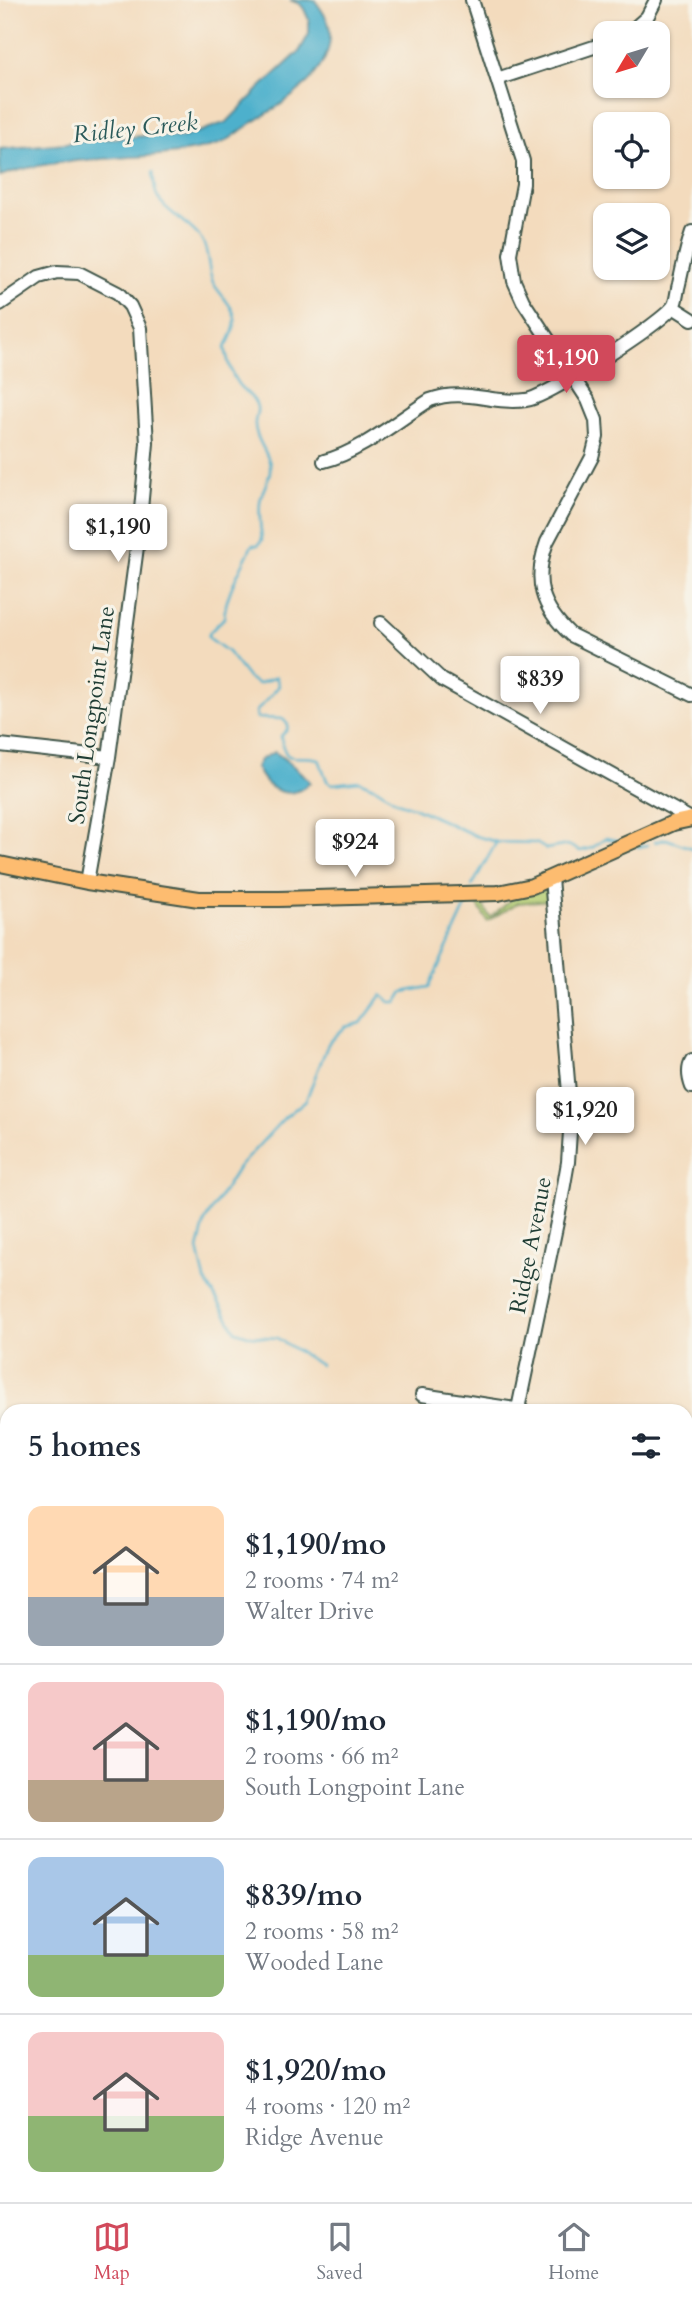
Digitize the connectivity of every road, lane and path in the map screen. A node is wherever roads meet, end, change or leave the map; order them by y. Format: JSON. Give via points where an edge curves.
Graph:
{"nodes":[{"id":1,"x":472,"y":0,"type":"edge"},
{"id":2,"x":656,"y":0,"type":"edge"},
{"id":3,"x":642,"y":21,"type":"edge"},
{"id":4,"x":593,"y":47,"type":"edge"},
{"id":5,"x":497,"y":79,"type":"junction"},
{"id":6,"x":692,"y":232,"type":"edge"},
{"id":7,"x":0,"y":304,"type":"edge"},
{"id":8,"x":673,"y":307,"type":"junction"},
{"id":9,"x":692,"y":319,"type":"edge"},
{"id":10,"x":574,"y":376,"type":"junction"},
{"id":11,"x":324,"y":461,"type":"dead end"},
{"id":12,"x":381,"y":623,"type":"dead end"},
{"id":13,"x":692,"y":695,"type":"edge"},
{"id":14,"x":0,"y":745,"type":"edge"},
{"id":15,"x":109,"y":757,"type":"junction"},
{"id":16,"x":691,"y":819,"type":"edge"},
{"id":17,"x":0,"y":864,"type":"edge"},
{"id":18,"x":551,"y":878,"type":"junction"},
{"id":19,"x":87,"y":882,"type":"junction"},
{"id":20,"x":692,"y":1061,"type":"edge"},
{"id":21,"x":692,"y":1087,"type":"edge"},
{"id":22,"x":422,"y":1395,"type":"dead end"},
{"id":23,"x":481,"y":1404,"type":"edge"},
{"id":24,"x":521,"y":1404,"type":"edge"}],
"edges":[{"from":1,"to":5,"type":"street"},
{"from":2,"to":3,"type":"street"},
{"from":4,"to":5,"type":"street"},
{"from":5,"to":10,"type":"street","via":[[523,161],[510,254],[514,281]]},
{"from":6,"to":8,"type":"street"},
{"from":7,"to":15,"type":"street","name":"South Longpoint Lane","via":[[39,277],[79,273],[118,293],[140,328],[147,443]]},
{"from":8,"to":9,"type":"street"},
{"from":8,"to":10,"type":"street"},
{"from":10,"to":11,"type":"street","via":[[527,400],[443,395],[353,450]]},
{"from":10,"to":13,"type":"street","via":[[594,415],[597,437],[592,457],[547,542],[540,574],[542,593],[556,621],[571,635]]},
{"from":12,"to":16,"type":"street","via":[[442,680]]},
{"from":14,"to":15,"type":"street"},
{"from":15,"to":19,"type":"street","name":"South Longpoint Lane"},
{"from":16,"to":18,"type":"main road"},
{"from":17,"to":19,"type":"main road"},
{"from":18,"to":19,"type":"main road","via":[[498,893],[279,900],[199,899]]},
{"from":18,"to":24,"type":"street","name":"Ridge Avenue","via":[[571,1117],[568,1162]]},
{"from":20,"to":21,"type":"street"},
{"from":22,"to":23,"type":"street"}]}
